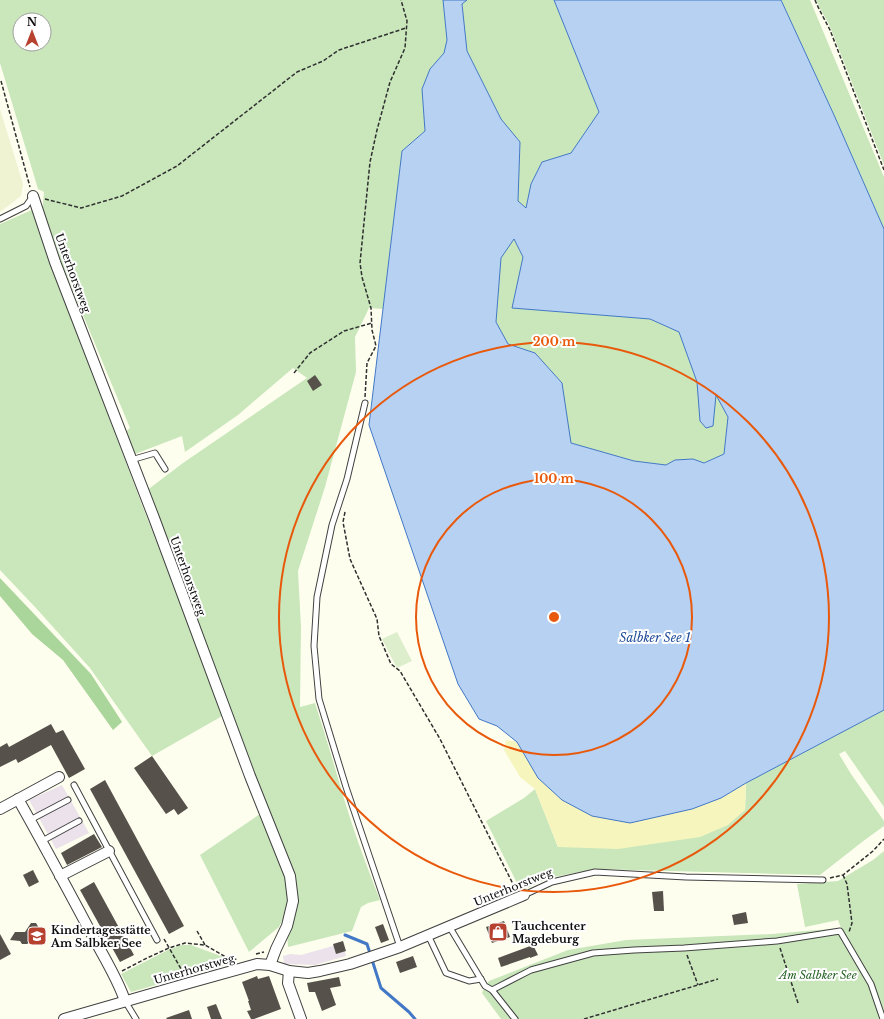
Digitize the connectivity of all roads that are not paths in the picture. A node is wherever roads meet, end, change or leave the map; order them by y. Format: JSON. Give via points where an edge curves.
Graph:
{"nodes":[{"id":1,"x":33,"y":196,"type":"joint"},
{"id":2,"x":0,"y":219,"type":"edge"},
{"id":3,"x":365,"y":403,"type":"road end"},
{"id":4,"x":131,"y":460,"type":"junction"},
{"id":5,"x":165,"y":469,"type":"dead end"},
{"id":6,"x":58,"y":777,"type":"dead end"},
{"id":7,"x":74,"y":785,"type":"dead end"},
{"id":8,"x":18,"y":799,"type":"junction"},
{"id":9,"x":68,"y":800,"type":"dead end"},
{"id":10,"x":0,"y":809,"type":"edge"},
{"id":11,"x":30,"y":820,"type":"junction"},
{"id":12,"x":79,"y":821,"type":"dead end"},
{"id":13,"x":42,"y":842,"type":"junction"},
{"id":14,"x":109,"y":851,"type":"junction"},
{"id":15,"x":60,"y":876,"type":"junction"},
{"id":16,"x":823,"y":880,"type":"road end"},
{"id":17,"x":522,"y":896,"type":"joint"},
{"id":18,"x":449,"y":926,"type":"junction"},
{"id":19,"x":428,"y":935,"type":"junction"},
{"id":20,"x":157,"y":940,"type":"dead end"},
{"id":21,"x":400,"y":947,"type":"junction"},
{"id":22,"x":270,"y":965,"type":"junction"},
{"id":23,"x":289,"y":971,"type":"junction"},
{"id":24,"x":481,"y":979,"type":"junction"},
{"id":25,"x":492,"y":990,"type":"junction"},
{"id":26,"x":125,"y":1001,"type":"junction"},
{"id":27,"x":64,"y":1019,"type":"edge"},
{"id":28,"x":136,"y":1019,"type":"edge"},
{"id":29,"x":301,"y":1019,"type":"edge"},
{"id":30,"x":514,"y":1019,"type":"edge"},
{"id":31,"x":883,"y":1019,"type":"edge"}],
"edges":[{"from":1,"to":2,"type":"lane","via":[[26,206]]},
{"from":1,"to":4,"type":"street","name":"Unterhorstweg","via":[[55,262]]},
{"from":3,"to":21,"type":"lane","via":[[347,479],[332,525],[317,597],[314,646],[319,699]]},
{"from":4,"to":5,"type":"lane","via":[[155,453]]},
{"from":4,"to":22,"type":"street","name":"Unterhorstweg","via":[[290,876],[293,901],[287,926]]},
{"from":6,"to":8,"type":"street"},
{"from":7,"to":14,"type":"lane"},
{"from":8,"to":10,"type":"street"},
{"from":8,"to":11,"type":"street"},
{"from":9,"to":11,"type":"lane"},
{"from":11,"to":13,"type":"street"},
{"from":12,"to":13,"type":"lane"},
{"from":13,"to":15,"type":"street"},
{"from":14,"to":15,"type":"street"},
{"from":14,"to":20,"type":"lane"},
{"from":15,"to":26,"type":"street"},
{"from":16,"to":17,"type":"lane","name":"Unterhorstweg","via":[[595,872],[552,882]]},
{"from":17,"to":18,"type":"street","name":"Unterhorstweg"},
{"from":18,"to":19,"type":"street","name":"Unterhorstweg"},
{"from":18,"to":24,"type":"lane"},
{"from":19,"to":21,"type":"street","name":"Unterhorstweg"},
{"from":19,"to":24,"type":"lane","via":[[446,973],[469,981]]},
{"from":21,"to":23,"type":"street","name":"Unterhorstweg","via":[[365,960],[320,971]]},
{"from":22,"to":23,"type":"street","name":"Unterhorstweg"},
{"from":22,"to":26,"type":"street","name":"Unterhorstweg","via":[[250,966]]},
{"from":23,"to":29,"type":"street","via":[[288,984]]},
{"from":24,"to":25,"type":"lane","via":[[485,986]]},
{"from":25,"to":30,"type":"lane"},
{"from":25,"to":31,"type":"lane","via":[[531,970],[593,953],[777,941],[840,931],[871,984]]},
{"from":26,"to":27,"type":"street","name":"Unterhorstweg"},
{"from":26,"to":28,"type":"lane"}]}
